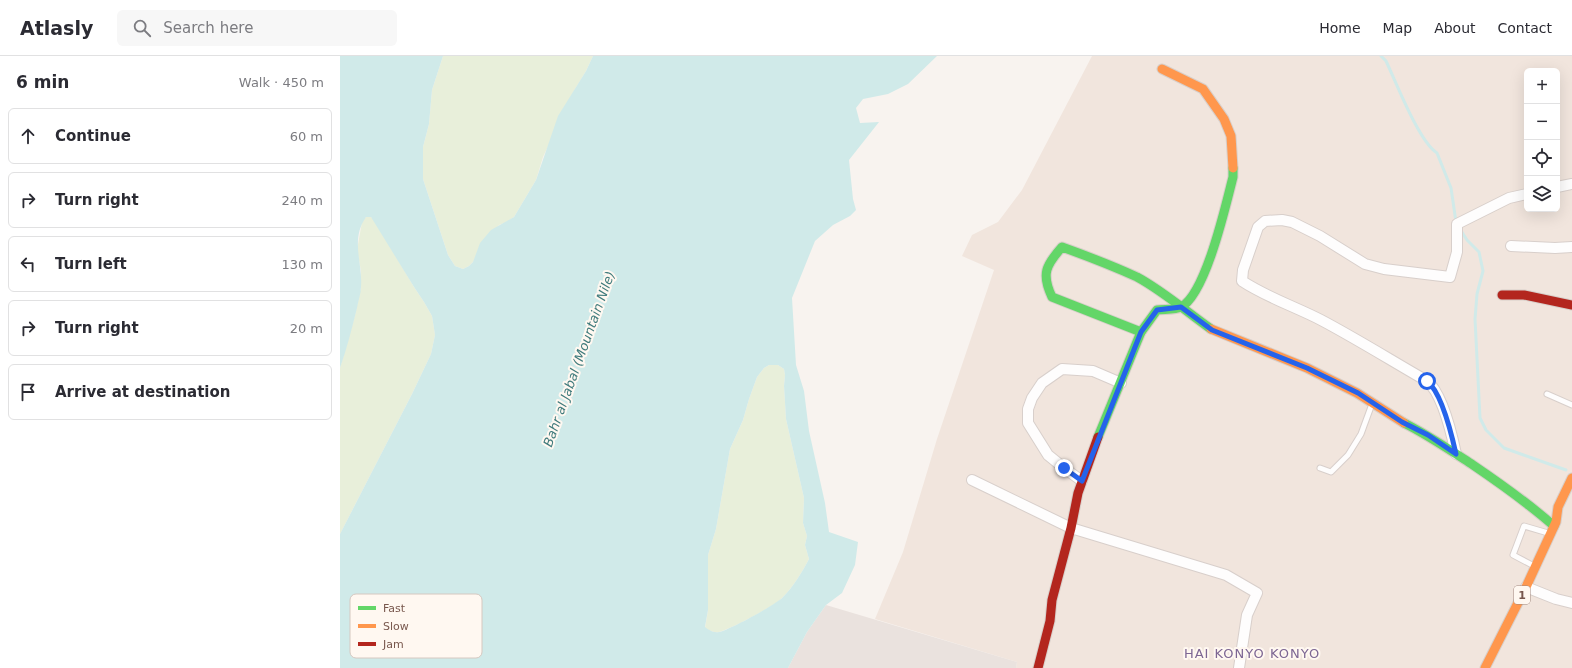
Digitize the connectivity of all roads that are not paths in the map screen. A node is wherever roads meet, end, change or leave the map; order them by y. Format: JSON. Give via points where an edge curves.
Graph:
{"nodes":[{"id":1,"x":1162,"y":69,"type":"dead end"},
{"id":2,"x":1572,"y":184,"type":"edge"},
{"id":3,"x":1560,"y":186,"type":"edge"},
{"id":4,"x":1524,"y":195,"type":"edge"},
{"id":5,"x":1511,"y":246,"type":"dead end"},
{"id":6,"x":1572,"y":247,"type":"edge"},
{"id":7,"x":1502,"y":295,"type":"dead end"},
{"id":8,"x":1572,"y":306,"type":"edge"},
{"id":9,"x":1181,"y":307,"type":"junction"},
{"id":10,"x":1141,"y":332,"type":"junction"},
{"id":11,"x":1121,"y":383,"type":"junction"},
{"id":12,"x":1547,"y":394,"type":"dead end"},
{"id":13,"x":1373,"y":403,"type":"junction"},
{"id":14,"x":1572,"y":405,"type":"edge"},
{"id":15,"x":1456,"y":454,"type":"junction"},
{"id":16,"x":1320,"y":468,"type":"dead end"},
{"id":17,"x":1572,"y":478,"type":"edge"},
{"id":18,"x":972,"y":480,"type":"dead end"},
{"id":19,"x":1082,"y":481,"type":"junction"},
{"id":20,"x":1572,"y":496,"type":"edge"},
{"id":21,"x":1561,"y":509,"type":"junction"},
{"id":22,"x":1553,"y":527,"type":"junction"},
{"id":23,"x":1071,"y":528,"type":"junction"},
{"id":24,"x":1535,"y":566,"type":"junction"},
{"id":25,"x":1526,"y":587,"type":"junction"},
{"id":26,"x":1572,"y":603,"type":"edge"},
{"id":27,"x":1038,"y":668,"type":"edge"},
{"id":28,"x":1239,"y":668,"type":"edge"},
{"id":29,"x":1485,"y":668,"type":"edge"}],
"edges":[{"from":1,"to":9,"type":"street","via":[[1203,89],[1224,119],[1232,146],[1233,177],[1220,231],[1197,290]]},
{"from":2,"to":3,"type":"street"},
{"from":4,"to":15,"type":"street","via":[[1509,198],[1456,224],[1457,252],[1450,277],[1384,269],[1365,264],[1320,236],[1292,222],[1282,220],[1265,221],[1258,227],[1244,270],[1242,281],[1254,289],[1322,320],[1432,385],[1452,434]]},
{"from":5,"to":6,"type":"street"},
{"from":7,"to":8,"type":"street","via":[[1524,295]]},
{"from":9,"to":10,"type":"street","via":[[1157,310]]},
{"from":9,"to":10,"type":"street","via":[[1138,278],[1062,247],[1052,258],[1045,272],[1046,285],[1052,297]]},
{"from":9,"to":13,"type":"street","via":[[1212,330],[1307,368]]},
{"from":10,"to":11,"type":"street"},
{"from":11,"to":19,"type":"street"},
{"from":11,"to":19,"type":"street","via":[[1093,371],[1062,370],[1042,383],[1032,398],[1028,409],[1028,423],[1048,455]]},
{"from":12,"to":14,"type":"lane"},
{"from":13,"to":15,"type":"street"},
{"from":13,"to":16,"type":"lane","via":[[1348,454],[1331,472]]},
{"from":15,"to":22,"type":"street","via":[[1528,503]]},
{"from":17,"to":21,"type":"street","number":"1"},
{"from":18,"to":23,"type":"street"},
{"from":19,"to":23,"type":"street"},
{"from":20,"to":21,"type":"street","number":"1"},
{"from":21,"to":22,"type":"street","number":"1","via":[[1556,514]]},
{"from":22,"to":24,"type":"street","number":"1"},
{"from":22,"to":24,"type":"lane","via":[[1524,526],[1514,555]]},
{"from":23,"to":27,"type":"street"},
{"from":23,"to":28,"type":"street","via":[[1226,575],[1258,593],[1247,616]]},
{"from":24,"to":25,"type":"street","number":"1"},
{"from":25,"to":26,"type":"street"},
{"from":25,"to":29,"type":"street","number":"1"}]}
